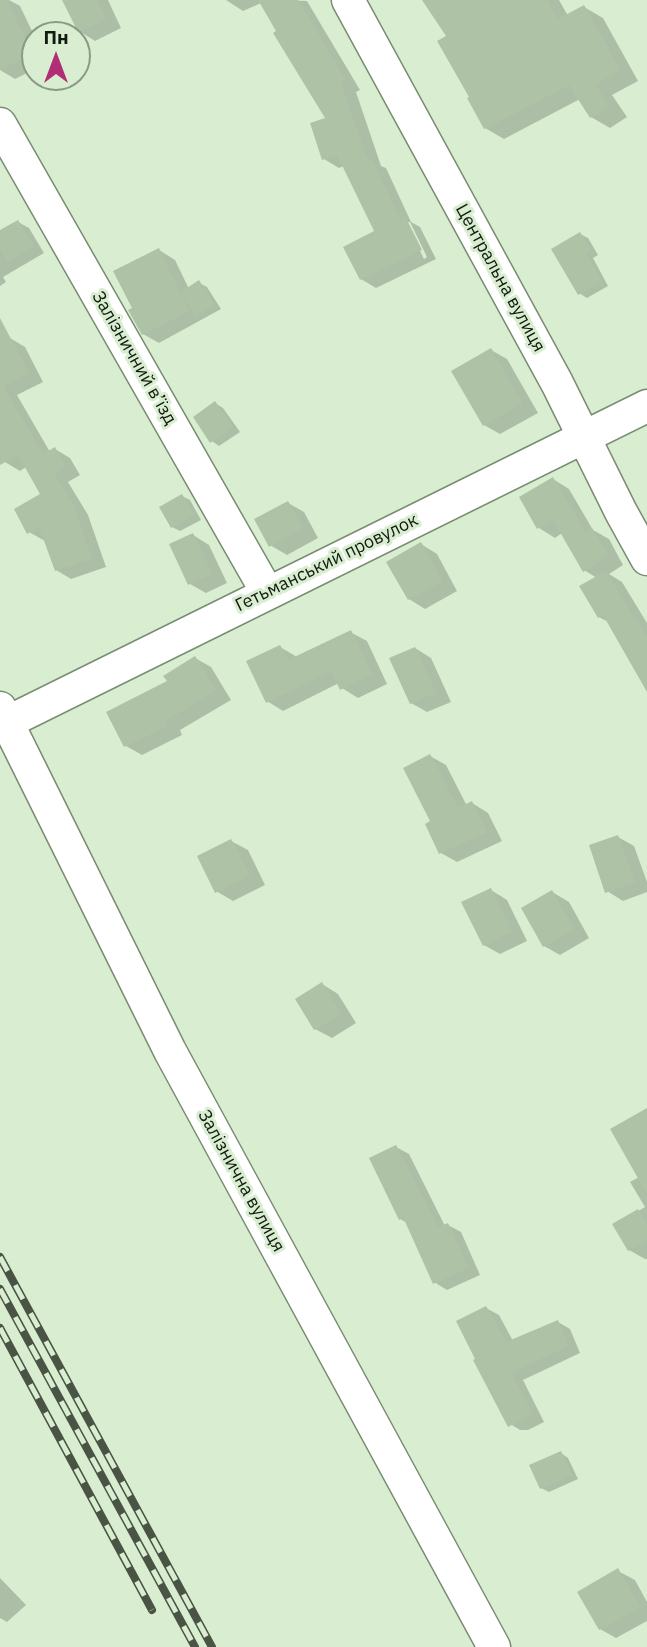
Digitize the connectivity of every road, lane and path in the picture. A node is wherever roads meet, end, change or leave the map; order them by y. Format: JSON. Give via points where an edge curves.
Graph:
{"nodes":[{"id":1,"x":348,"y":0,"type":"edge"},
{"id":2,"x":0,"y":124,"type":"edge"},
{"id":3,"x":647,"y":406,"type":"edge"},
{"id":4,"x":584,"y":436,"type":"junction"},
{"id":5,"x":647,"y":559,"type":"edge"},
{"id":6,"x":267,"y":592,"type":"junction"},
{"id":7,"x":4,"y":715,"type":"edge"},
{"id":8,"x":494,"y":1647,"type":"edge"}],
"edges":[{"from":1,"to":4,"type":"street","name":"Центральна вулиця"},
{"from":2,"to":6,"type":"street","name":"Залізничний в’їзд"},
{"from":3,"to":4,"type":"street","name":"Гетьманський провулок"},
{"from":4,"to":5,"type":"street","name":"Центральна вулиця"},
{"from":4,"to":6,"type":"street","name":"Гетьманський провулок"},
{"from":6,"to":7,"type":"street","name":"Гетьманський провулок"},
{"from":7,"to":8,"type":"street","name":"Залізнична вулиця","via":[[170,1051]]}]}
